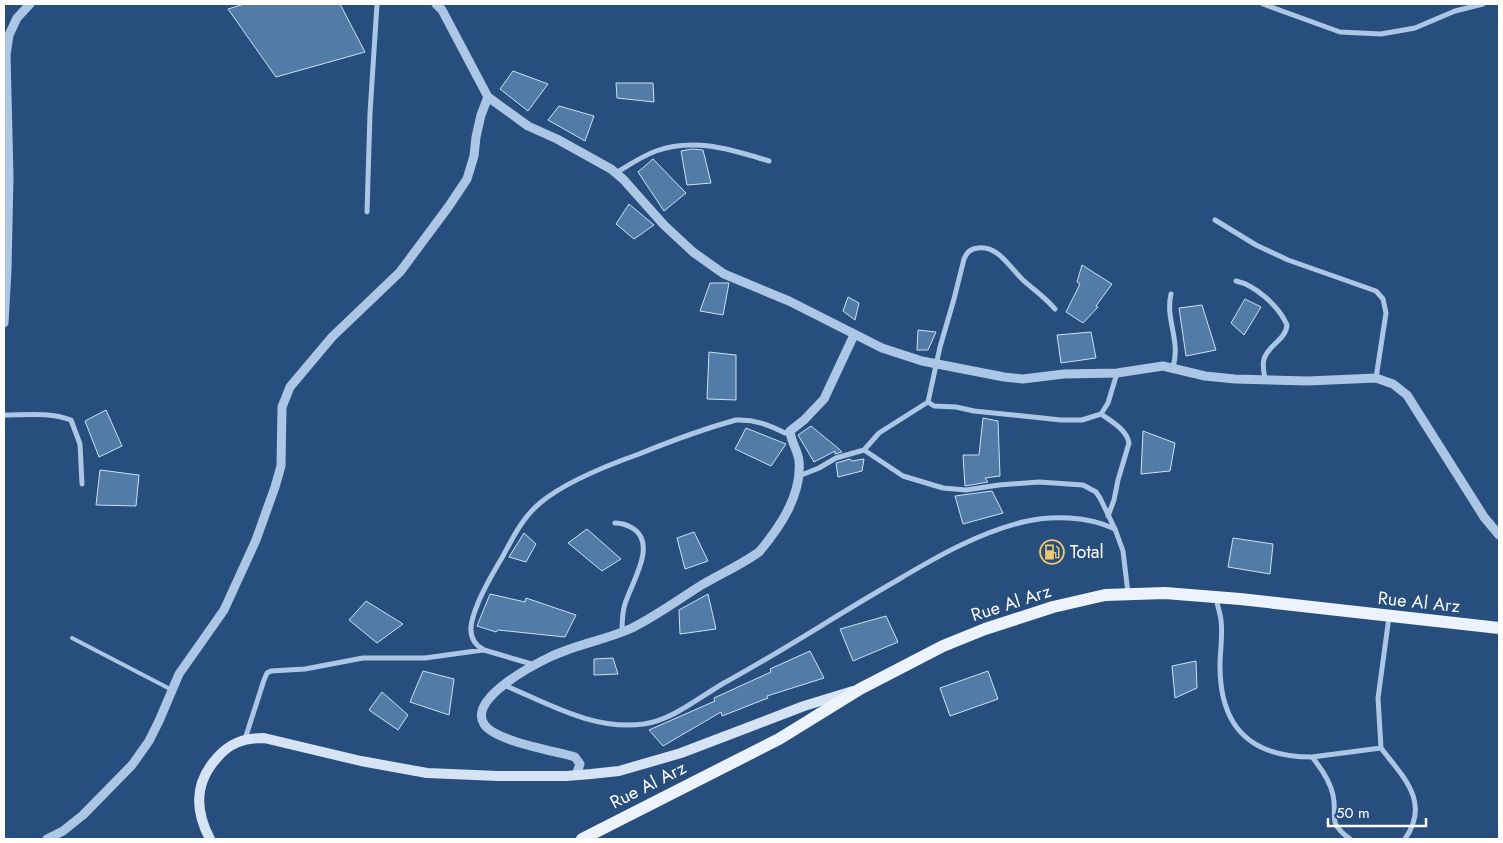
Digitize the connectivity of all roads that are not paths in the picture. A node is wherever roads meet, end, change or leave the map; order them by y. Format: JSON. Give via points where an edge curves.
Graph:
{"nodes":[{"id":1,"x":30,"y":4,"type":"edge"},
{"id":2,"x":378,"y":4,"type":"edge"},
{"id":3,"x":436,"y":4,"type":"edge"},
{"id":4,"x":1263,"y":4,"type":"edge"},
{"id":5,"x":1483,"y":4,"type":"edge"},
{"id":6,"x":488,"y":97,"type":"junction"},
{"id":7,"x":769,"y":160,"type":"dead end"},
{"id":8,"x":616,"y":173,"type":"junction"},
{"id":9,"x":366,"y":212,"type":"dead end"},
{"id":10,"x":1215,"y":220,"type":"dead end"},
{"id":11,"x":1236,"y":281,"type":"dead end"},
{"id":12,"x":1171,"y":294,"type":"dead end"},
{"id":13,"x":1055,"y":309,"type":"dead end"},
{"id":14,"x":4,"y":324,"type":"edge"},
{"id":15,"x":854,"y":335,"type":"junction"},
{"id":16,"x":936,"y":365,"type":"junction"},
{"id":17,"x":1173,"y":367,"type":"junction"},
{"id":18,"x":1117,"y":373,"type":"junction"},
{"id":19,"x":1376,"y":378,"type":"junction"},
{"id":20,"x":1265,"y":379,"type":"junction"},
{"id":21,"x":928,"y":402,"type":"junction"},
{"id":22,"x":1101,"y":414,"type":"junction"},
{"id":23,"x":4,"y":415,"type":"edge"},
{"id":24,"x":790,"y":431,"type":"junction"},
{"id":25,"x":864,"y":450,"type":"junction"},
{"id":26,"x":799,"y":476,"type":"junction"},
{"id":27,"x":82,"y":484,"type":"dead end"},
{"id":28,"x":1108,"y":516,"type":"junction"},
{"id":29,"x":615,"y":523,"type":"dead end"},
{"id":30,"x":1115,"y":529,"type":"junction"},
{"id":31,"x":1499,"y":535,"type":"edge"},
{"id":32,"x":1128,"y":593,"type":"junction"},
{"id":33,"x":1216,"y":597,"type":"junction"},
{"id":34,"x":1389,"y":617,"type":"junction"},
{"id":35,"x":1499,"y":628,"type":"edge"},
{"id":36,"x":622,"y":632,"type":"junction"},
{"id":37,"x":72,"y":638,"type":"dead end"},
{"id":38,"x":484,"y":650,"type":"junction"},
{"id":39,"x":535,"y":665,"type":"junction"},
{"id":40,"x":504,"y":685,"type":"junction"},
{"id":41,"x":860,"y":689,"type":"junction"},
{"id":42,"x":172,"y":690,"type":"junction"},
{"id":43,"x":245,"y":739,"type":"junction"},
{"id":44,"x":1381,"y":748,"type":"junction"},
{"id":45,"x":1312,"y":757,"type":"junction"},
{"id":46,"x":576,"y":775,"type":"junction"},
{"id":47,"x":47,"y":839,"type":"edge"},
{"id":48,"x":210,"y":839,"type":"edge"},
{"id":49,"x":582,"y":839,"type":"edge"},
{"id":50,"x":1350,"y":839,"type":"edge"},
{"id":51,"x":1406,"y":839,"type":"edge"}],
"edges":[{"from":1,"to":14,"type":"street","via":[[17,18],[9,35],[6,56],[9,176]]},
{"from":2,"to":9,"type":"street"},
{"from":3,"to":6,"type":"street"},
{"from":4,"to":5,"type":"street","via":[[1340,32],[1381,34],[1415,28],[1454,11]]},
{"from":6,"to":8,"type":"street","via":[[528,126]]},
{"from":6,"to":42,"type":"street","via":[[467,179],[449,206],[400,272],[332,337],[290,387],[282,407],[281,466],[256,540],[224,610],[179,674]]},
{"from":7,"to":8,"type":"street","via":[[701,144],[679,145],[657,151]]},
{"from":8,"to":15,"type":"street","via":[[664,225],[706,263]]},
{"from":10,"to":19,"type":"street","via":[[1288,260],[1376,291],[1383,299],[1386,313]]},
{"from":11,"to":20,"type":"street","via":[[1257,290],[1287,325],[1263,360]]},
{"from":12,"to":17,"type":"street","via":[[1176,355]]},
{"from":13,"to":16,"type":"street","via":[[998,253],[986,248],[971,249],[964,259]]},
{"from":15,"to":16,"type":"street","via":[[882,348]]},
{"from":15,"to":24,"type":"street","via":[[824,399]]},
{"from":16,"to":18,"type":"street","via":[[1004,378]]},
{"from":16,"to":21,"type":"street"},
{"from":17,"to":18,"type":"street","via":[[1149,367]]},
{"from":17,"to":20,"type":"street","via":[[1205,376]]},
{"from":18,"to":22,"type":"street","via":[[1108,403]]},
{"from":19,"to":20,"type":"street"},
{"from":19,"to":31,"type":"street","via":[[1393,384],[1407,395],[1484,517]]},
{"from":21,"to":22,"type":"street","via":[[934,406],[1061,420],[1082,420]]},
{"from":21,"to":25,"type":"street","via":[[879,433]]},
{"from":22,"to":28,"type":"street","via":[[1124,432],[1129,443]]},
{"from":23,"to":27,"type":"street","via":[[39,414],[71,420],[80,444]]},
{"from":24,"to":26,"type":"street","via":[[799,459]]},
{"from":24,"to":38,"type":"street","via":[[785,433],[748,419],[736,420],[604,467],[540,502],[513,537],[486,583],[474,614],[472,636],[477,646]]},
{"from":25,"to":26,"type":"street","via":[[836,458]]},
{"from":25,"to":28,"type":"street","via":[[902,476],[943,488],[966,490],[1039,482],[1083,485],[1096,492]]},
{"from":26,"to":36,"type":"street","via":[[791,503],[759,552]]},
{"from":28,"to":30,"type":"street"},
{"from":29,"to":36,"type":"street","via":[[638,531],[644,548],[625,605]]},
{"from":30,"to":32,"type":"street","via":[[1123,551]]},
{"from":30,"to":40,"type":"street","via":[[1070,518],[1022,522],[1000,528],[936,557],[658,721],[603,724]]},
{"from":32,"to":33,"type":"main road","name":"Rue Al Arz"},
{"from":32,"to":41,"type":"main road","name":"Rue Al Arz","via":[[1053,607],[986,629],[943,646]]},
{"from":33,"to":34,"type":"main road","name":"Rue Al Arz"},
{"from":33,"to":45,"type":"street","via":[[1221,620],[1220,680],[1229,717],[1241,733],[1263,748],[1289,756]]},
{"from":34,"to":35,"type":"main road","name":"Rue Al Arz"},
{"from":34,"to":44,"type":"street","via":[[1378,698]]},
{"from":36,"to":39,"type":"street","via":[[551,656]]},
{"from":37,"to":42,"type":"lane"},
{"from":38,"to":39,"type":"street"},
{"from":38,"to":43,"type":"street","via":[[425,658],[363,658],[305,670],[267,673]]},
{"from":39,"to":40,"type":"street"},
{"from":40,"to":46,"type":"street","via":[[486,702],[482,712],[483,723],[494,734],[575,757],[580,764]]},
{"from":41,"to":46,"type":"main road","via":[[804,706],[681,753],[619,771]]},
{"from":41,"to":49,"type":"main road","name":"Rue Al Arz","via":[[779,738]]},
{"from":42,"to":47,"type":"street","via":[[160,722],[132,764],[83,815]]},
{"from":43,"to":46,"type":"main road","via":[[264,738],[368,763],[427,773]]},
{"from":43,"to":48,"type":"main road","via":[[224,748],[203,777],[199,805]]},
{"from":44,"to":45,"type":"street"},
{"from":44,"to":51,"type":"street","via":[[1414,795],[1414,821]]},
{"from":45,"to":50,"type":"street","via":[[1331,787],[1335,826]]}]}
